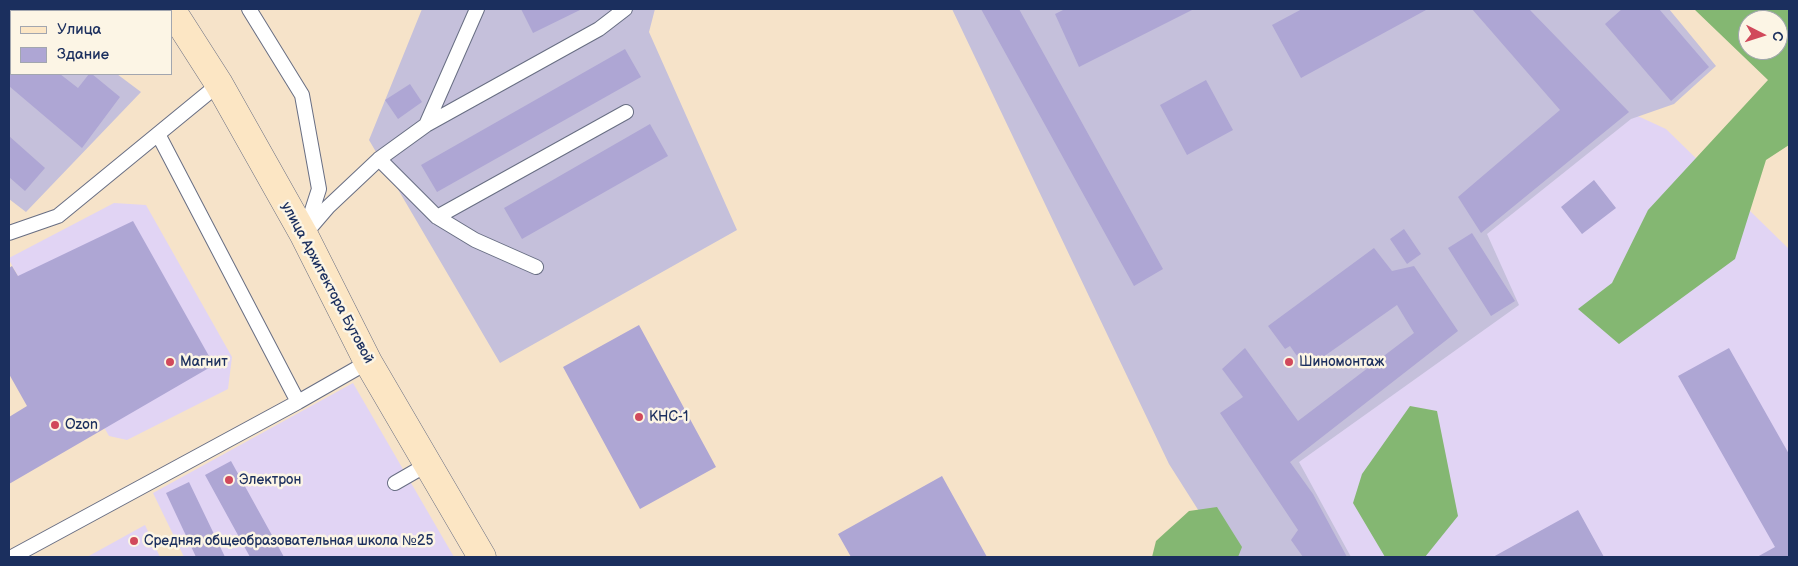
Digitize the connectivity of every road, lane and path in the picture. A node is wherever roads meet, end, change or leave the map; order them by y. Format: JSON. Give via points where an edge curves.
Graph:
{"nodes":[{"id":1,"x":249,"y":9,"type":"edge"},
{"id":2,"x":478,"y":9,"type":"edge"},
{"id":3,"x":625,"y":9,"type":"edge"},
{"id":4,"x":172,"y":11,"type":"edge"},
{"id":5,"x":218,"y":84,"type":"junction"},
{"id":6,"x":626,"y":112,"type":"dead end"},
{"id":7,"x":426,"y":125,"type":"junction"},
{"id":8,"x":158,"y":134,"type":"junction"},
{"id":9,"x":379,"y":159,"type":"junction"},
{"id":10,"x":437,"y":217,"type":"junction"},
{"id":11,"x":9,"y":233,"type":"edge"},
{"id":12,"x":304,"y":235,"type":"junction"},
{"id":13,"x":536,"y":267,"type":"dead end"},
{"id":14,"x":368,"y":362,"type":"junction"},
{"id":15,"x":298,"y":402,"type":"junction"},
{"id":16,"x":428,"y":464,"type":"junction"},
{"id":17,"x":395,"y":483,"type":"dead end"},
{"id":18,"x":12,"y":557,"type":"edge"},
{"id":19,"x":482,"y":557,"type":"edge"}],
"edges":[{"from":1,"to":12,"type":"lane","via":[[302,94],[319,189]]},
{"from":2,"to":7,"type":"lane"},
{"from":3,"to":7,"type":"lane","via":[[599,30]]},
{"from":4,"to":5,"type":"main road","name":"улица Архитектора Бутовой"},
{"from":5,"to":8,"type":"lane"},
{"from":5,"to":12,"type":"main road","name":"улица Архитектора Бутовой"},
{"from":6,"to":10,"type":"lane"},
{"from":7,"to":9,"type":"lane"},
{"from":8,"to":11,"type":"lane","via":[[58,216]]},
{"from":8,"to":15,"type":"lane"},
{"from":9,"to":10,"type":"lane"},
{"from":9,"to":12,"type":"lane","via":[[328,207]]},
{"from":10,"to":13,"type":"lane","via":[[475,240]]},
{"from":12,"to":14,"type":"main road","name":"улица Архитектора Бутовой"},
{"from":14,"to":15,"type":"lane"},
{"from":14,"to":16,"type":"main road","name":"улица Архитектора Бутовой"},
{"from":15,"to":18,"type":"lane"},
{"from":16,"to":17,"type":"lane"},
{"from":16,"to":19,"type":"main road","name":"улица Архитектора Бутовой"}]}
